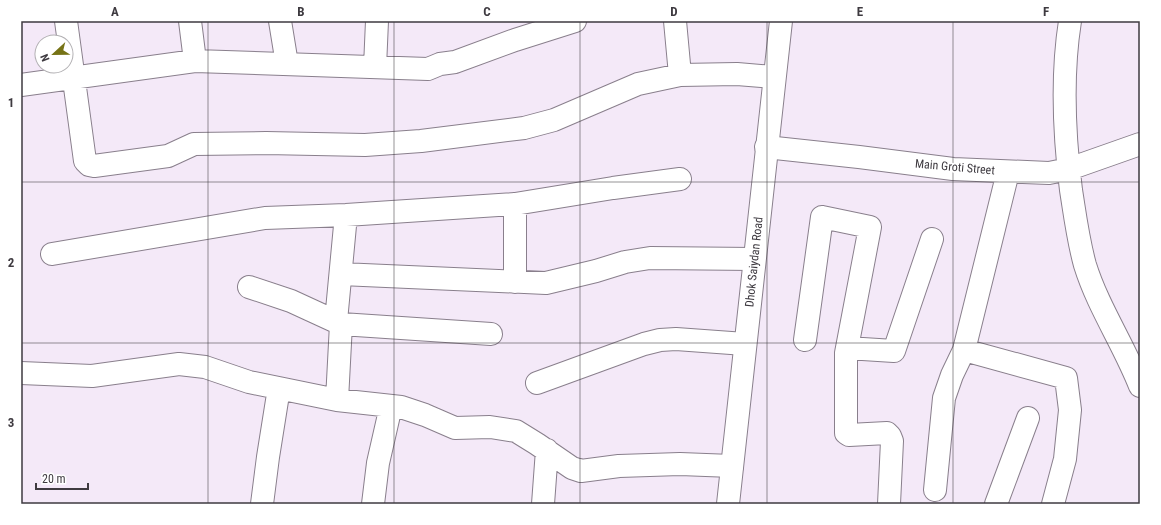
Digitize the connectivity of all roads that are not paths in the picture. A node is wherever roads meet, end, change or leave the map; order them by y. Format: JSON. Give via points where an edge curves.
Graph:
{"nodes":[{"id":1,"x":66,"y":21,"type":"edge"},
{"id":2,"x":190,"y":21,"type":"edge"},
{"id":3,"x":280,"y":21,"type":"edge"},
{"id":4,"x":377,"y":21,"type":"edge"},
{"id":5,"x":575,"y":21,"type":"edge"},
{"id":6,"x":675,"y":21,"type":"edge"},
{"id":7,"x":781,"y":21,"type":"edge"},
{"id":8,"x":1070,"y":21,"type":"edge"},
{"id":9,"x":195,"y":61,"type":"junction"},
{"id":10,"x":287,"y":64,"type":"junction"},
{"id":11,"x":375,"y":67,"type":"junction"},
{"id":12,"x":680,"y":76,"type":"junction"},
{"id":13,"x":774,"y":77,"type":"junction"},
{"id":14,"x":74,"y":78,"type":"junction"},
{"id":15,"x":21,"y":86,"type":"edge"},
{"id":16,"x":1140,"y":144,"type":"edge"},
{"id":17,"x":766,"y":147,"type":"junction"},
{"id":18,"x":1069,"y":169,"type":"junction"},
{"id":19,"x":1008,"y":172,"type":"junction"},
{"id":20,"x":680,"y":179,"type":"dead end"},
{"id":21,"x":515,"y":204,"type":"junction"},
{"id":22,"x":346,"y":215,"type":"junction"},
{"id":23,"x":932,"y":239,"type":"dead end"},
{"id":24,"x":52,"y":254,"type":"dead end"},
{"id":25,"x":754,"y":259,"type":"junction"},
{"id":26,"x":341,"y":274,"type":"junction"},
{"id":27,"x":515,"y":282,"type":"junction"},
{"id":28,"x":249,"y":287,"type":"dead end"},
{"id":29,"x":339,"y":323,"type":"junction"},
{"id":30,"x":491,"y":334,"type":"dead end"},
{"id":31,"x":805,"y":340,"type":"dead end"},
{"id":32,"x":745,"y":344,"type":"junction"},
{"id":33,"x":846,"y":348,"type":"junction"},
{"id":34,"x":964,"y":350,"type":"junction"},
{"id":35,"x":21,"y":373,"type":"edge"},
{"id":36,"x":537,"y":384,"type":"dead end"},
{"id":37,"x":1140,"y":386,"type":"edge"},
{"id":38,"x":279,"y":388,"type":"junction"},
{"id":39,"x":337,"y":400,"type":"junction"},
{"id":40,"x":391,"y":406,"type":"junction"},
{"id":41,"x":1028,"y":418,"type":"dead end"},
{"id":42,"x":547,"y":450,"type":"junction"},
{"id":43,"x":732,"y":466,"type":"junction"},
{"id":44,"x":935,"y":490,"type":"dead end"},
{"id":45,"x":262,"y":504,"type":"edge"},
{"id":46,"x":373,"y":504,"type":"edge"},
{"id":47,"x":543,"y":504,"type":"edge"},
{"id":48,"x":728,"y":504,"type":"edge"},
{"id":49,"x":889,"y":504,"type":"edge"},
{"id":50,"x":996,"y":504,"type":"edge"},
{"id":51,"x":1052,"y":504,"type":"edge"}],
"edges":[{"from":1,"to":14,"type":"street"},
{"from":2,"to":9,"type":"street"},
{"from":3,"to":10,"type":"street"},
{"from":4,"to":11,"type":"street"},
{"from":5,"to":11,"type":"street","via":[[428,69]]},
{"from":6,"to":12,"type":"street"},
{"from":7,"to":13,"type":"street","name":"Dhok Saiydan Road"},
{"from":8,"to":18,"type":"street","via":[[1065,57],[1064,108]]},
{"from":9,"to":10,"type":"street"},
{"from":9,"to":14,"type":"street"},
{"from":10,"to":11,"type":"street"},
{"from":12,"to":13,"type":"street","via":[[737,74]]},
{"from":12,"to":14,"type":"street","via":[[638,84],[554,120],[524,128],[365,145],[194,144],[168,156],[94,166],[86,161]]},
{"from":13,"to":17,"type":"street","name":"Dhok Saiydan Road"},
{"from":14,"to":15,"type":"street"},
{"from":16,"to":18,"type":"street","name":"Main Groti Street"},
{"from":17,"to":19,"type":"street","name":"Main Groti Street","via":[[953,169]]},
{"from":17,"to":25,"type":"street","name":"Dhok Saiydan Road"},
{"from":18,"to":19,"type":"street","name":"Main Groti Street","via":[[1049,173]]},
{"from":18,"to":37,"type":"street","via":[[1075,218],[1085,265],[1097,297]]},
{"from":19,"to":34,"type":"street"},
{"from":20,"to":21,"type":"street"},
{"from":21,"to":22,"type":"street"},
{"from":21,"to":27,"type":"street"},
{"from":22,"to":24,"type":"street","via":[[265,218]]},
{"from":22,"to":26,"type":"street"},
{"from":23,"to":33,"type":"street","via":[[894,351]]},
{"from":25,"to":27,"type":"street","via":[[650,258],[546,283]]},
{"from":25,"to":32,"type":"street","name":"Dhok Saiydan Road"},
{"from":26,"to":27,"type":"street"},
{"from":26,"to":29,"type":"street"},
{"from":28,"to":29,"type":"street","via":[[291,301]]},
{"from":29,"to":30,"type":"street"},
{"from":29,"to":39,"type":"street"},
{"from":31,"to":33,"type":"street","via":[[822,216],[870,227]]},
{"from":32,"to":36,"type":"street","via":[[660,340]]},
{"from":32,"to":43,"type":"street","name":"Dhok Saiydan Road"},
{"from":33,"to":49,"type":"street","via":[[846,433],[887,433],[890,436],[892,441]]},
{"from":34,"to":44,"type":"street","via":[[944,398]]},
{"from":34,"to":51,"type":"street","via":[[1066,378],[1070,410],[1065,458]]},
{"from":35,"to":38,"type":"street","via":[[92,376],[179,364],[205,367],[249,382]]},
{"from":38,"to":39,"type":"street"},
{"from":38,"to":45,"type":"street"},
{"from":39,"to":40,"type":"street"},
{"from":40,"to":42,"type":"street","via":[[425,415],[455,428],[516,431]]},
{"from":40,"to":46,"type":"street","via":[[378,463]]},
{"from":41,"to":50,"type":"street"},
{"from":42,"to":43,"type":"street","via":[[572,468],[582,471],[619,466]]},
{"from":42,"to":47,"type":"street"},
{"from":43,"to":48,"type":"street","name":"Dhok Saiydan Road"}]}
